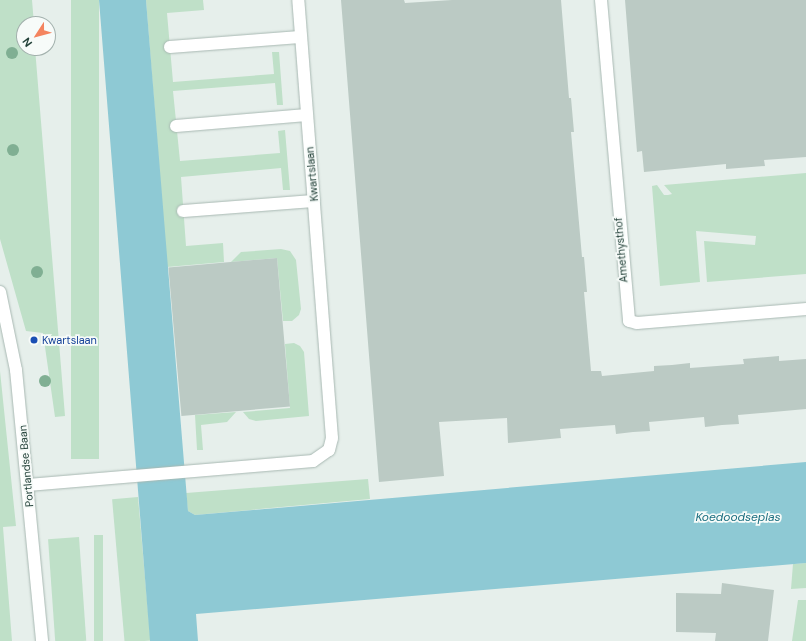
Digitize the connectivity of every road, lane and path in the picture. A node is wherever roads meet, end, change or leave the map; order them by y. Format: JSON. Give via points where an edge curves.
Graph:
{"nodes":[{"id":1,"x":298,"y":0,"type":"edge"},
{"id":2,"x":601,"y":0,"type":"edge"},
{"id":3,"x":300,"y":37,"type":"junction"},
{"id":4,"x":170,"y":47,"type":"dead end"},
{"id":5,"x":307,"y":115,"type":"junction"},
{"id":6,"x":176,"y":126,"type":"dead end"},
{"id":7,"x":314,"y":201,"type":"junction"},
{"id":8,"x":184,"y":211,"type":"dead end"},
{"id":9,"x":0,"y":292,"type":"edge"},
{"id":10,"x":806,"y":309,"type":"edge"},
{"id":11,"x":28,"y":485,"type":"junction"},
{"id":12,"x":42,"y":641,"type":"edge"}],
"edges":[{"from":1,"to":3,"type":"street","name":"Kwartslaan"},
{"from":2,"to":10,"type":"street","name":"Amethysthof","via":[[629,321],[637,324]]},
{"from":3,"to":4,"type":"street"},
{"from":3,"to":5,"type":"street","name":"Kwartslaan"},
{"from":5,"to":6,"type":"street"},
{"from":5,"to":7,"type":"street","name":"Kwartslaan"},
{"from":7,"to":8,"type":"street"},
{"from":7,"to":11,"type":"street","name":"Kwartslaan","via":[[332,438],[330,448],[322,457],[313,461]]},
{"from":9,"to":11,"type":"street","name":"Portlandse Baan","via":[[16,370]]},
{"from":11,"to":12,"type":"street","name":"Portlandse Baan"}]}
